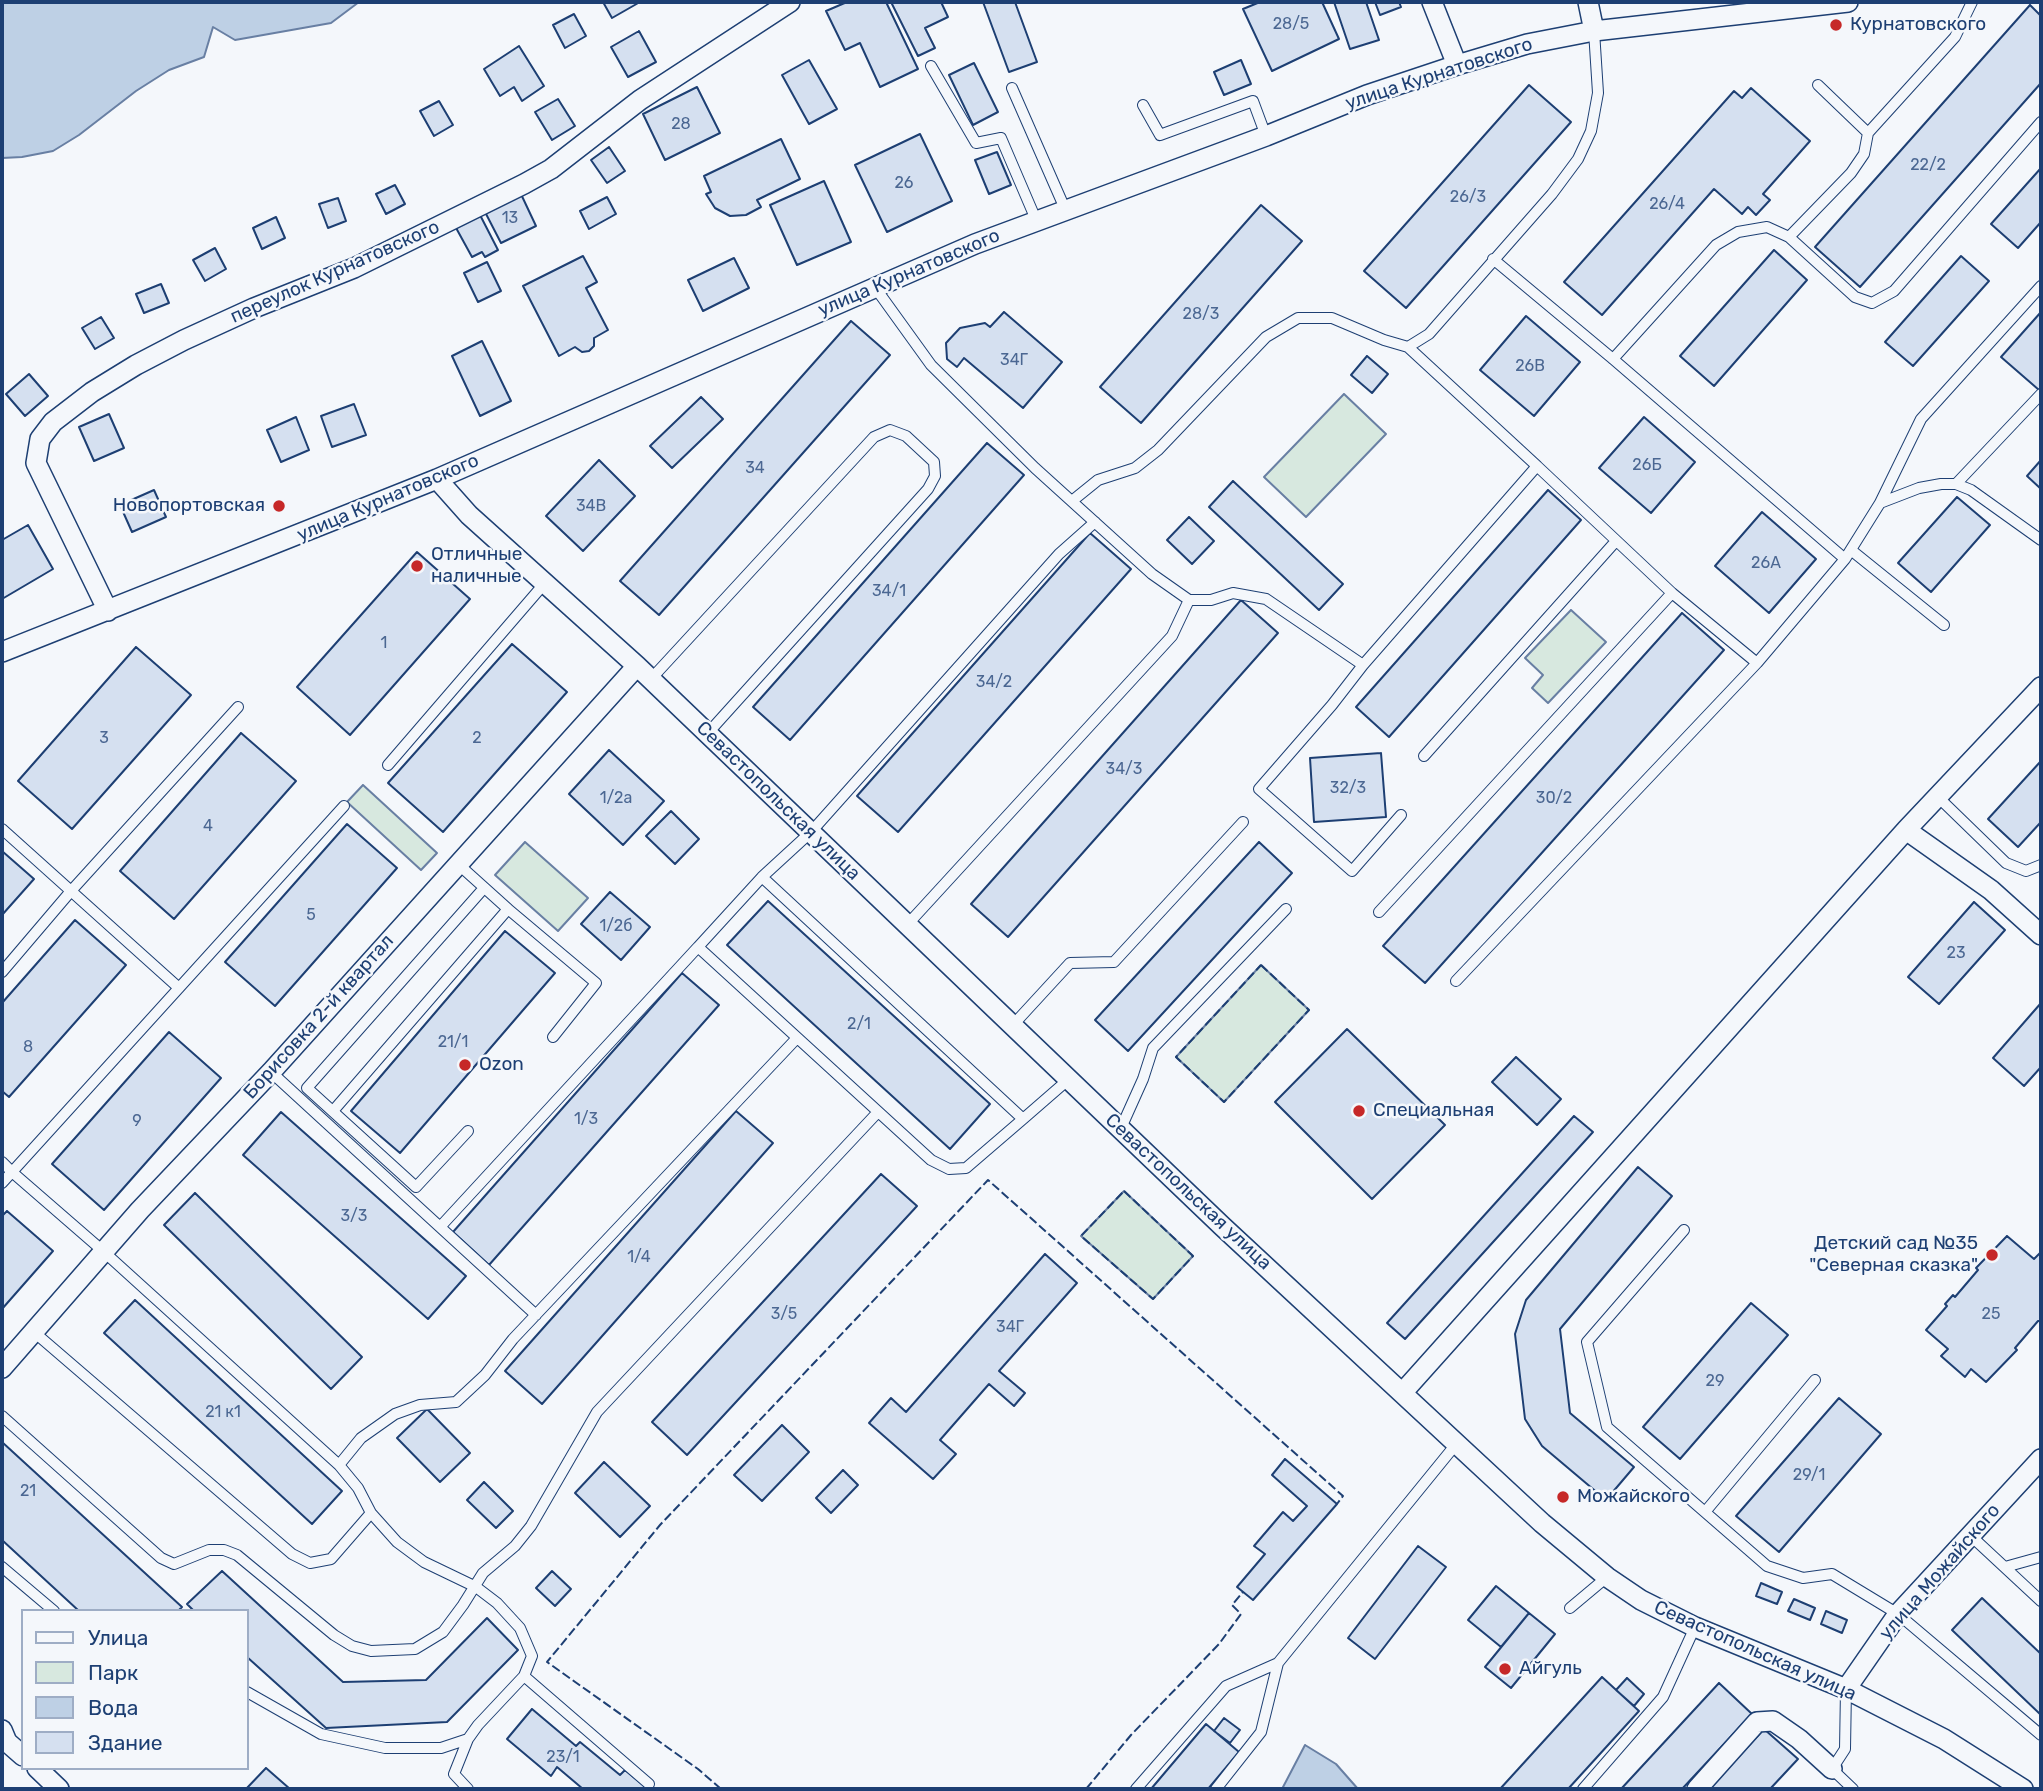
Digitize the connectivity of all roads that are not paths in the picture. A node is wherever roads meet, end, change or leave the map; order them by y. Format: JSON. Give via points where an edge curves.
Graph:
{"nodes":[{"id":1,"x":790,"y":2,"type":"edge"},
{"id":2,"x":1432,"y":2,"type":"edge"},
{"id":3,"x":1588,"y":2,"type":"edge"},
{"id":4,"x":1848,"y":2,"type":"edge"},
{"id":5,"x":1972,"y":2,"type":"edge"},
{"id":6,"x":1594,"y":32,"type":"junction"},
{"id":7,"x":1457,"y":65,"type":"junction"},
{"id":8,"x":931,"y":66,"type":"dead end"},
{"id":9,"x":1818,"y":85,"type":"dead end"},
{"id":10,"x":1012,"y":88,"type":"dead end"},
{"id":11,"x":1143,"y":105,"type":"dead end"},
{"id":12,"x":2041,"y":122,"type":"edge"},
{"id":13,"x":1868,"y":133,"type":"junction"},
{"id":14,"x":1266,"y":136,"type":"junction"},
{"id":15,"x":1066,"y":211,"type":"junction"},
{"id":16,"x":1037,"y":222,"type":"junction"},
{"id":17,"x":1789,"y":237,"type":"junction"},
{"id":18,"x":1493,"y":259,"type":"junction"},
{"id":19,"x":874,"y":286,"type":"junction"},
{"id":20,"x":2041,"y":286,"type":"edge"},
{"id":21,"x":1408,"y":347,"type":"junction"},
{"id":22,"x":1613,"y":359,"type":"junction"},
{"id":23,"x":2041,"y":394,"type":"edge"},
{"id":24,"x":1537,"y":466,"type":"junction"},
{"id":25,"x":437,"y":479,"type":"junction"},
{"id":26,"x":1956,"y":484,"type":"junction"},
{"id":27,"x":1072,"y":501,"type":"junction"},
{"id":28,"x":1880,"y":503,"type":"junction"},
{"id":29,"x":1095,"y":522,"type":"junction"},
{"id":30,"x":2041,"y":540,"type":"edge"},
{"id":31,"x":1616,"y":541,"type":"junction"},
{"id":32,"x":1848,"y":554,"type":"junction"},
{"id":33,"x":544,"y":584,"type":"junction"},
{"id":34,"x":1672,"y":593,"type":"junction"},
{"id":35,"x":1189,"y":600,"type":"junction"},
{"id":36,"x":108,"y":611,"type":"junction"},
{"id":37,"x":1944,"y":625,"type":"dead end"},
{"id":38,"x":2,"y":652,"type":"edge"},
{"id":39,"x":1757,"y":663,"type":"junction"},
{"id":40,"x":1363,"y":664,"type":"junction"},
{"id":41,"x":644,"y":673,"type":"junction"},
{"id":42,"x":2041,"y":687,"type":"edge"},
{"id":43,"x":238,"y":707,"type":"dead end"},
{"id":44,"x":708,"y":733,"type":"junction"},
{"id":45,"x":1424,"y":756,"type":"dead end"},
{"id":46,"x":388,"y":765,"type":"dead end"},
{"id":47,"x":1938,"y":797,"type":"junction"},
{"id":48,"x":344,"y":806,"type":"dead end"},
{"id":49,"x":1401,"y":815,"type":"dead end"},
{"id":50,"x":1243,"y":822,"type":"dead end"},
{"id":51,"x":2,"y":829,"type":"edge"},
{"id":52,"x":1906,"y":830,"type":"junction"},
{"id":53,"x":811,"y":832,"type":"junction"},
{"id":54,"x":458,"y":864,"type":"junction"},
{"id":55,"x":2041,"y":865,"type":"edge"},
{"id":56,"x":762,"y":877,"type":"junction"},
{"id":57,"x":484,"y":888,"type":"junction"},
{"id":58,"x":71,"y":891,"type":"junction"},
{"id":59,"x":508,"y":909,"type":"junction"},
{"id":60,"x":1286,"y":909,"type":"dead end"},
{"id":61,"x":1378,"y":912,"type":"dead end"},
{"id":62,"x":907,"y":925,"type":"junction"},
{"id":63,"x":2041,"y":935,"type":"edge"},
{"id":64,"x":698,"y":947,"type":"junction"},
{"id":65,"x":2,"y":972,"type":"edge"},
{"id":66,"x":1455,"y":981,"type":"dead end"},
{"id":67,"x":179,"y":988,"type":"junction"},
{"id":68,"x":1013,"y":1025,"type":"junction"},
{"id":69,"x":553,"y":1037,"type":"dead end"},
{"id":70,"x":797,"y":1038,"type":"junction"},
{"id":71,"x":271,"y":1072,"type":"junction"},
{"id":72,"x":1069,"y":1079,"type":"junction"},
{"id":73,"x":333,"y":1111,"type":"junction"},
{"id":74,"x":878,"y":1112,"type":"junction"},
{"id":75,"x":1023,"y":1119,"type":"junction"},
{"id":76,"x":1121,"y":1128,"type":"junction"},
{"id":77,"x":468,"y":1131,"type":"dead end"},
{"id":78,"x":2,"y":1162,"type":"edge"},
{"id":79,"x":12,"y":1172,"type":"junction"},
{"id":80,"x":2,"y":1183,"type":"edge"},
{"id":81,"x":440,"y":1227,"type":"junction"},
{"id":82,"x":1684,"y":1230,"type":"dead end"},
{"id":83,"x":103,"y":1251,"type":"junction"},
{"id":84,"x":536,"y":1315,"type":"junction"},
{"id":85,"x":34,"y":1332,"type":"junction"},
{"id":86,"x":2,"y":1368,"type":"edge"},
{"id":87,"x":1815,"y":1380,"type":"dead end"},
{"id":88,"x":1403,"y":1392,"type":"junction"},
{"id":89,"x":2,"y":1416,"type":"edge"},
{"id":90,"x":1457,"y":1443,"type":"junction"},
{"id":91,"x":2041,"y":1459,"type":"edge"},
{"id":92,"x":339,"y":1465,"type":"junction"},
{"id":93,"x":1705,"y":1512,"type":"junction"},
{"id":94,"x":371,"y":1513,"type":"junction"},
{"id":95,"x":1970,"y":1535,"type":"junction"},
{"id":96,"x":2041,"y":1558,"type":"edge"},
{"id":97,"x":2,"y":1567,"type":"edge"},
{"id":98,"x":2005,"y":1567,"type":"junction"},
{"id":99,"x":1607,"y":1577,"type":"junction"},
{"id":100,"x":475,"y":1587,"type":"junction"},
{"id":101,"x":2041,"y":1601,"type":"edge"},
{"id":102,"x":1570,"y":1608,"type":"dead end"},
{"id":103,"x":52,"y":1609,"type":"edge"},
{"id":104,"x":1898,"y":1614,"type":"junction"},
{"id":105,"x":1695,"y":1628,"type":"junction"},
{"id":106,"x":1278,"y":1663,"type":"junction"},
{"id":107,"x":524,"y":1676,"type":"junction"},
{"id":108,"x":1846,"y":1689,"type":"junction"},
{"id":109,"x":248,"y":1693,"type":"edge"},
{"id":110,"x":2041,"y":1735,"type":"edge"},
{"id":111,"x":468,"y":1739,"type":"junction"},
{"id":112,"x":4,"y":1740,"type":"edge"},
{"id":113,"x":21,"y":1754,"type":"edge"},
{"id":114,"x":1832,"y":1769,"type":"junction"},
{"id":115,"x":39,"y":1770,"type":"edge"},
{"id":116,"x":649,"y":1784,"type":"dead end"},
{"id":117,"x":60,"y":1789,"type":"edge"},
{"id":118,"x":468,"y":1789,"type":"edge"},
{"id":119,"x":1136,"y":1789,"type":"edge"},
{"id":120,"x":1216,"y":1789,"type":"edge"},
{"id":121,"x":1583,"y":1789,"type":"edge"},
{"id":122,"x":1697,"y":1789,"type":"edge"},
{"id":123,"x":1853,"y":1789,"type":"edge"},
{"id":124,"x":2023,"y":1789,"type":"edge"}],
"edges":[{"from":1,"to":36,"type":"street","name":"переулок Курнатовского","via":[[640,100],[551,169],[354,268],[184,340],[92,392],[53,422],[40,439],[36,463]]},
{"from":2,"to":7,"type":"street"},
{"from":3,"to":6,"type":"street"},
{"from":4,"to":6,"type":"street","name":"улица Курнатовского"},
{"from":5,"to":13,"type":"lane","via":[[1955,37]]},
{"from":6,"to":7,"type":"street","name":"улица Курнатовского","via":[[1527,44]]},
{"from":6,"to":18,"type":"lane","via":[[1598,93],[1591,131],[1578,159],[1552,194]]},
{"from":7,"to":14,"type":"street","name":"улица Курнатовского"},
{"from":8,"to":16,"type":"lane","via":[[976,143],[1001,138]]},
{"from":9,"to":13,"type":"lane"},
{"from":10,"to":15,"type":"lane"},
{"from":11,"to":14,"type":"lane","via":[[1160,135],[1253,101]]},
{"from":12,"to":17,"type":"lane","via":[[1894,291],[1872,303],[1855,297]]},
{"from":13,"to":17,"type":"lane","via":[[1864,155],[1852,173]]},
{"from":14,"to":15,"type":"street","name":"улица Курнатовского"},
{"from":15,"to":16,"type":"street","name":"улица Курнатовского"},
{"from":16,"to":19,"type":"street","name":"улица Курнатовского"},
{"from":17,"to":22,"type":"lane","via":[[1767,227],[1738,232],[1716,245]]},
{"from":18,"to":21,"type":"lane","via":[[1429,334]]},
{"from":18,"to":22,"type":"lane"},
{"from":19,"to":25,"type":"street","name":"улица Курнатовского"},
{"from":19,"to":27,"type":"lane","via":[[931,365]]},
{"from":20,"to":28,"type":"lane","via":[[1921,419]]},
{"from":21,"to":24,"type":"lane"},
{"from":21,"to":27,"type":"lane","via":[[1332,318],[1298,318],[1266,337],[1150,456],[1135,468],[1098,480]]},
{"from":22,"to":32,"type":"lane"},
{"from":23,"to":26,"type":"lane"},
{"from":24,"to":31,"type":"lane"},
{"from":24,"to":40,"type":"lane"},
{"from":25,"to":33,"type":"street","name":"Севастопольская улица"},
{"from":25,"to":36,"type":"street","name":"улица Курнатовского"},
{"from":26,"to":28,"type":"lane","via":[[1919,488]]},
{"from":26,"to":30,"type":"lane"},
{"from":27,"to":29,"type":"lane"},
{"from":28,"to":32,"type":"lane"},
{"from":29,"to":35,"type":"lane","via":[[1152,574]]},
{"from":29,"to":53,"type":"lane","via":[[1059,554]]},
{"from":31,"to":34,"type":"lane"},
{"from":31,"to":45,"type":"lane"},
{"from":32,"to":37,"type":"lane"},
{"from":32,"to":39,"type":"lane"},
{"from":33,"to":41,"type":"street","name":"Севастопольская улица"},
{"from":33,"to":46,"type":"lane"},
{"from":34,"to":39,"type":"lane"},
{"from":34,"to":61,"type":"lane"},
{"from":35,"to":40,"type":"lane","via":[[1233,593],[1266,598]]},
{"from":35,"to":62,"type":"lane","via":[[1172,636]]},
{"from":36,"to":38,"type":"street","name":"улица Курнатовского"},
{"from":39,"to":66,"type":"lane"},
{"from":40,"to":49,"type":"lane","via":[[1259,789],[1352,871]]},
{"from":41,"to":44,"type":"street","name":"Севастопольская улица"},
{"from":41,"to":44,"type":"lane","via":[[874,437],[890,430],[906,436],[934,463],[935,476],[928,489]]},
{"from":41,"to":54,"type":"street","name":"Борисовка 2-й квартал"},
{"from":42,"to":47,"type":"street"},
{"from":43,"to":58,"type":"lane"},
{"from":44,"to":53,"type":"street","name":"Севастопольская улица"},
{"from":47,"to":52,"type":"street"},
{"from":47,"to":55,"type":"lane","via":[[2007,863],[2026,871]]},
{"from":48,"to":67,"type":"lane"},
{"from":50,"to":68,"type":"lane","via":[[1114,962],[1070,963]]},
{"from":51,"to":58,"type":"lane"},
{"from":52,"to":63,"type":"street","via":[[1991,890]]},
{"from":52,"to":88,"type":"street"},
{"from":53,"to":56,"type":"lane"},
{"from":53,"to":62,"type":"street","name":"Севастопольская улица"},
{"from":54,"to":57,"type":"lane"},
{"from":54,"to":71,"type":"street","name":"Борисовка 2-й квартал"},
{"from":56,"to":64,"type":"lane"},
{"from":56,"to":75,"type":"lane"},
{"from":57,"to":59,"type":"lane"},
{"from":57,"to":73,"type":"lane","via":[[307,1088]]},
{"from":58,"to":65,"type":"lane"},
{"from":58,"to":67,"type":"lane"},
{"from":59,"to":69,"type":"lane","via":[[596,983]]},
{"from":59,"to":73,"type":"lane"},
{"from":60,"to":76,"type":"lane","via":[[1153,1048]]},
{"from":62,"to":68,"type":"street","name":"Севастопольская улица"},
{"from":64,"to":70,"type":"lane"},
{"from":64,"to":81,"type":"lane"},
{"from":67,"to":79,"type":"lane"},
{"from":68,"to":72,"type":"street","name":"Севастопольская улица"},
{"from":70,"to":74,"type":"lane"},
{"from":70,"to":84,"type":"lane"},
{"from":71,"to":81,"type":"lane"},
{"from":71,"to":83,"type":"street","name":"Борисовка 2-й квартал"},
{"from":72,"to":75,"type":"lane"},
{"from":72,"to":76,"type":"street","name":"Севастопольская улица"},
{"from":73,"to":77,"type":"lane","via":[[416,1187]]},
{"from":74,"to":75,"type":"lane","via":[[931,1160],[949,1169],[966,1168]]},
{"from":74,"to":100,"type":"lane","via":[[597,1412],[531,1526],[483,1573]]},
{"from":76,"to":88,"type":"street","name":"Севастопольская улица"},
{"from":78,"to":79,"type":"lane"},
{"from":79,"to":80,"type":"lane"},
{"from":79,"to":83,"type":"lane"},
{"from":81,"to":84,"type":"lane"},
{"from":82,"to":93,"type":"lane","via":[[1587,1342],[1607,1427]]},
{"from":83,"to":85,"type":"street","name":"Борисовка 2-й квартал"},
{"from":83,"to":92,"type":"lane"},
{"from":84,"to":92,"type":"lane","via":[[456,1402],[420,1405],[395,1414],[361,1438]]},
{"from":85,"to":86,"type":"street","name":"Борисовка 2-й квартал"},
{"from":85,"to":94,"type":"lane","via":[[292,1554],[310,1563],[331,1559]]},
{"from":87,"to":93,"type":"lane"},
{"from":88,"to":90,"type":"street","name":"Севастопольская улица"},
{"from":89,"to":100,"type":"lane","via":[[161,1558],[174,1564],[209,1550],[237,1555],[352,1646],[371,1651],[415,1649],[443,1632]]},
{"from":90,"to":99,"type":"street","name":"Севастопольская улица"},
{"from":90,"to":106,"type":"lane"},
{"from":91,"to":95,"type":"street","name":"улица Можайского"},
{"from":92,"to":94,"type":"lane"},
{"from":93,"to":104,"type":"lane","via":[[1767,1566],[1803,1578],[1832,1574]]},
{"from":94,"to":100,"type":"lane","via":[[397,1542],[424,1562]]},
{"from":95,"to":98,"type":"lane"},
{"from":95,"to":104,"type":"street","name":"улица Можайского"},
{"from":96,"to":98,"type":"lane"},
{"from":97,"to":103,"type":"lane"},
{"from":98,"to":101,"type":"lane"},
{"from":99,"to":102,"type":"lane"},
{"from":99,"to":105,"type":"street","name":"Севастопольская улица"},
{"from":100,"to":107,"type":"lane","via":[[498,1603],[520,1628],[532,1656]]},
{"from":104,"to":108,"type":"street","name":"улица Можайского"},
{"from":104,"to":110,"type":"lane"},
{"from":105,"to":108,"type":"street","name":"Севастопольская улица"},
{"from":105,"to":121,"type":"lane","via":[[1663,1697]]},
{"from":106,"to":119,"type":"lane","via":[[1226,1686]]},
{"from":106,"to":120,"type":"lane","via":[[1261,1732]]},
{"from":107,"to":111,"type":"lane"},
{"from":107,"to":116,"type":"lane"},
{"from":108,"to":114,"type":"lane","via":[[1845,1749]]},
{"from":108,"to":124,"type":"street","name":"Севастопольская улица","via":[[1944,1739]]},
{"from":109,"to":111,"type":"lane","via":[[321,1734],[385,1748],[441,1748]]},
{"from":111,"to":118,"type":"lane","via":[[454,1774]]},
{"from":112,"to":113,"type":"street"},
{"from":114,"to":122,"type":"street","via":[[1773,1721],[1757,1722]]},
{"from":114,"to":123,"type":"lane"},
{"from":115,"to":117,"type":"street"}]}
